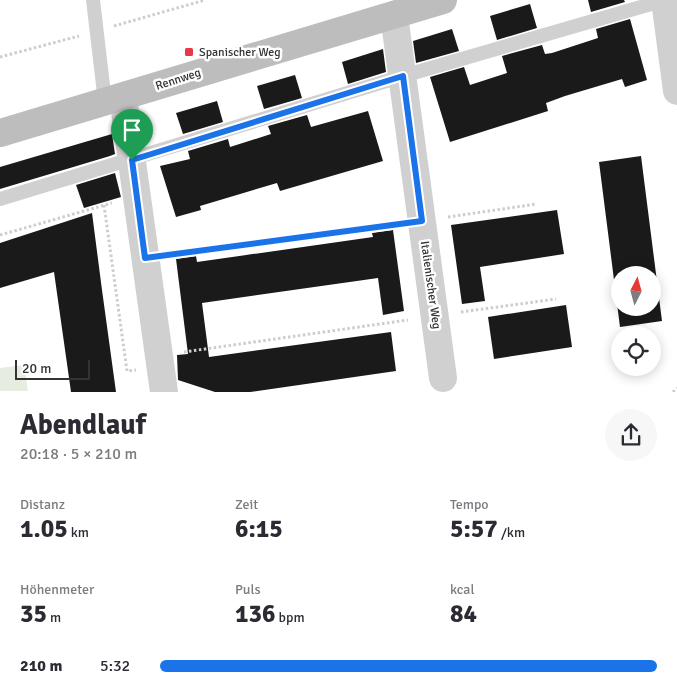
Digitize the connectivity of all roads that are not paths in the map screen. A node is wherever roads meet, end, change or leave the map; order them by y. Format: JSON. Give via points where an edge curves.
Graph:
{"nodes":[{"id":1,"x":93,"y":0,"type":"edge"},
{"id":2,"x":443,"y":0,"type":"edge"},
{"id":3,"x":665,"y":0,"type":"edge"},
{"id":4,"x":394,"y":15,"type":"junction"},
{"id":5,"x":403,"y":76,"type":"junction"},
{"id":6,"x":677,"y":91,"type":"edge"},
{"id":7,"x":114,"y":99,"type":"junction"},
{"id":8,"x":0,"y":133,"type":"edge"},
{"id":9,"x":132,"y":160,"type":"junction"},
{"id":10,"x":0,"y":199,"type":"edge"},
{"id":11,"x":161,"y":371,"type":"edge"},
{"id":12,"x":443,"y":378,"type":"dead end"}],
"edges":[{"from":1,"to":7,"type":"lane"},
{"from":2,"to":4,"type":"street","name":"Rennweg"},
{"from":3,"to":5,"type":"lane"},
{"from":3,"to":6,"type":"street"},
{"from":4,"to":5,"type":"street","name":"Italienischer Weg"},
{"from":4,"to":7,"type":"street","name":"Rennweg"},
{"from":5,"to":9,"type":"lane"},
{"from":5,"to":12,"type":"street","name":"Italienischer Weg"},
{"from":7,"to":8,"type":"street","name":"Rennweg"},
{"from":7,"to":9,"type":"street"},
{"from":9,"to":10,"type":"lane"},
{"from":9,"to":11,"type":"street"}]}
